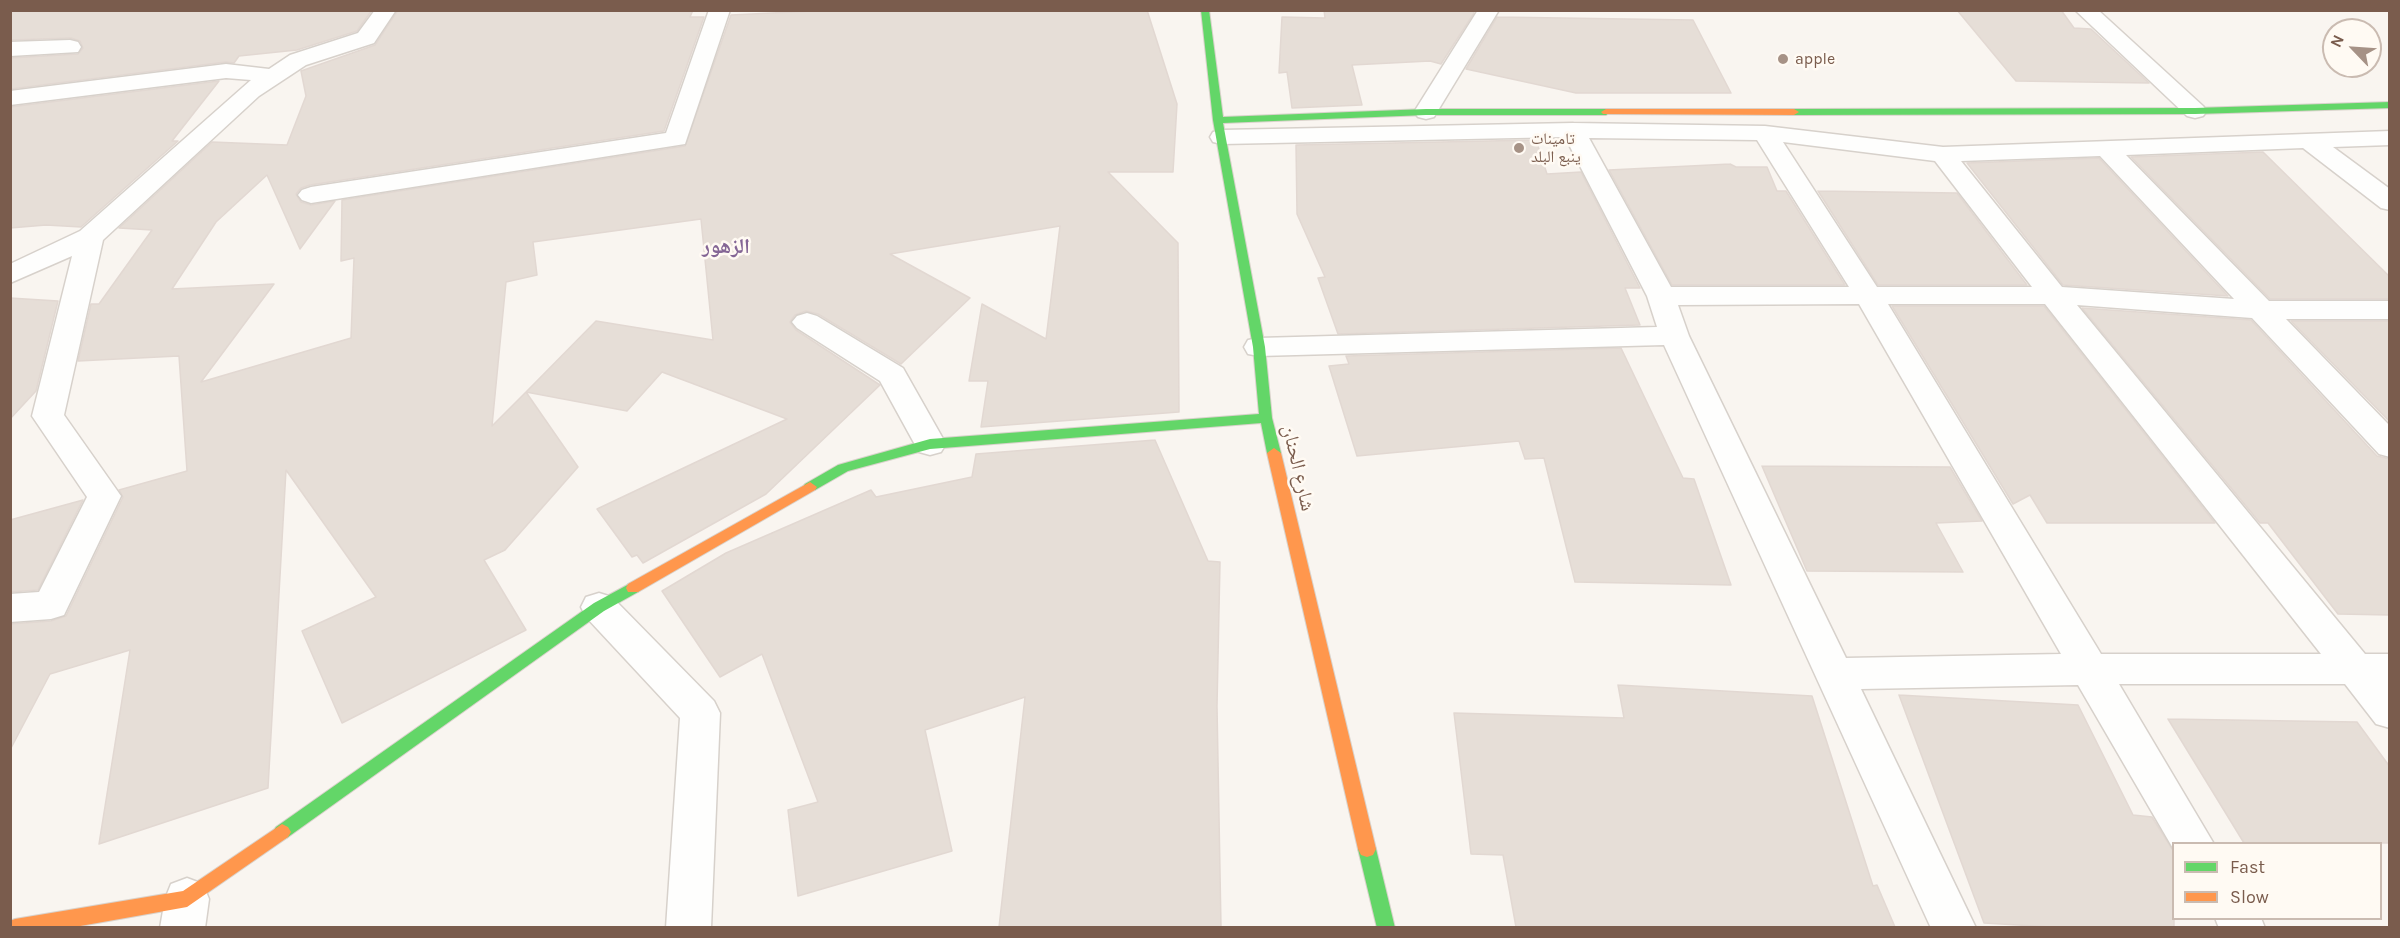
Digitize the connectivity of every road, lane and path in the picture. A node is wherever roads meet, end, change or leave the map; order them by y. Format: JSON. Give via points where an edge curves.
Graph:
{"nodes":[{"id":1,"x":386,"y":10,"type":"edge"},
{"id":2,"x":720,"y":10,"type":"edge"},
{"id":3,"x":1205,"y":10,"type":"edge"},
{"id":4,"x":1489,"y":10,"type":"edge"},
{"id":5,"x":2085,"y":10,"type":"edge"},
{"id":6,"x":70,"y":47,"type":"dead end"},
{"id":7,"x":10,"y":49,"type":"edge"},
{"id":8,"x":274,"y":76,"type":"junction"},
{"id":9,"x":10,"y":98,"type":"edge"},
{"id":10,"x":2390,"y":105,"type":"edge"},
{"id":11,"x":2195,"y":111,"type":"junction"},
{"id":12,"x":1426,"y":112,"type":"junction"},
{"id":13,"x":1220,"y":128,"type":"junction"},
{"id":14,"x":1573,"y":130,"type":"junction"},
{"id":15,"x":1765,"y":133,"type":"junction"},
{"id":16,"x":2390,"y":138,"type":"edge"},
{"id":17,"x":2309,"y":141,"type":"junction"},
{"id":18,"x":2106,"y":148,"type":"junction"},
{"id":19,"x":1943,"y":154,"type":"junction"},
{"id":20,"x":311,"y":195,"type":"dead end"},
{"id":21,"x":2390,"y":202,"type":"edge"},
{"id":22,"x":90,"y":237,"type":"junction"},
{"id":23,"x":16,"y":271,"type":"edge"},
{"id":24,"x":1869,"y":295,"type":"junction"},
{"id":25,"x":2053,"y":295,"type":"junction"},
{"id":26,"x":1661,"y":296,"type":"junction"},
{"id":27,"x":2260,"y":310,"type":"junction"},
{"id":28,"x":2390,"y":310,"type":"edge"},
{"id":29,"x":807,"y":322,"type":"dead end"},
{"id":30,"x":1674,"y":336,"type":"junction"},
{"id":31,"x":1259,"y":347,"type":"junction"},
{"id":32,"x":1266,"y":418,"type":"junction"},
{"id":33,"x":930,"y":444,"type":"junction"},
{"id":34,"x":2390,"y":446,"type":"edge"},
{"id":35,"x":599,"y":607,"type":"junction"},
{"id":36,"x":10,"y":608,"type":"edge"},
{"id":37,"x":2089,"y":669,"type":"junction"},
{"id":38,"x":2372,"y":669,"type":"edge"},
{"id":39,"x":1835,"y":674,"type":"junction"},
{"id":40,"x":2390,"y":712,"type":"edge"},
{"id":41,"x":2192,"y":842,"type":"edge"},
{"id":42,"x":185,"y":913,"type":"edge"},
{"id":43,"x":15,"y":927,"type":"edge"},
{"id":44,"x":688,"y":927,"type":"edge"},
{"id":45,"x":1386,"y":927,"type":"edge"},
{"id":46,"x":1954,"y":927,"type":"edge"}],
"edges":[{"from":1,"to":8,"type":"street","via":[[366,38],[298,60]]},
{"from":2,"to":20,"type":"street","via":[[676,139]]},
{"from":3,"to":13,"type":"street","name":"شارع الحنان"},
{"from":4,"to":12,"type":"street"},
{"from":5,"to":11,"type":"street"},
{"from":6,"to":7,"type":"street"},
{"from":8,"to":9,"type":"street","via":[[226,71]]},
{"from":8,"to":22,"type":"street","via":[[251,91]]},
{"from":10,"to":11,"type":"street"},
{"from":11,"to":12,"type":"street"},
{"from":12,"to":13,"type":"street"},
{"from":13,"to":14,"type":"street"},
{"from":13,"to":31,"type":"street","name":"شارع الحنان"},
{"from":14,"to":15,"type":"street"},
{"from":14,"to":26,"type":"street"},
{"from":15,"to":19,"type":"street"},
{"from":15,"to":24,"type":"street"},
{"from":16,"to":17,"type":"street"},
{"from":17,"to":18,"type":"street"},
{"from":17,"to":21,"type":"street"},
{"from":18,"to":19,"type":"street"},
{"from":18,"to":27,"type":"street"},
{"from":19,"to":25,"type":"street"},
{"from":22,"to":23,"type":"street"},
{"from":22,"to":36,"type":"street","via":[[48,416],[104,496],[51,604]]},
{"from":24,"to":25,"type":"street"},
{"from":24,"to":26,"type":"street"},
{"from":24,"to":37,"type":"street"},
{"from":25,"to":27,"type":"street"},
{"from":25,"to":38,"type":"street"},
{"from":26,"to":30,"type":"street"},
{"from":27,"to":28,"type":"street"},
{"from":27,"to":34,"type":"street"},
{"from":29,"to":33,"type":"street","via":[[892,375]]},
{"from":30,"to":31,"type":"street"},
{"from":30,"to":39,"type":"street"},
{"from":31,"to":32,"type":"street","name":"شارع الحنان"},
{"from":32,"to":33,"type":"street"},
{"from":32,"to":45,"type":"street","name":"شارع الحنان"},
{"from":33,"to":35,"type":"street","via":[[843,468]]},
{"from":35,"to":42,"type":"street"},
{"from":35,"to":44,"type":"street","via":[[700,713]]},
{"from":37,"to":38,"type":"street"},
{"from":37,"to":39,"type":"street"},
{"from":37,"to":41,"type":"street"},
{"from":38,"to":40,"type":"street"},
{"from":39,"to":46,"type":"street"},
{"from":42,"to":43,"type":"street"}]}
